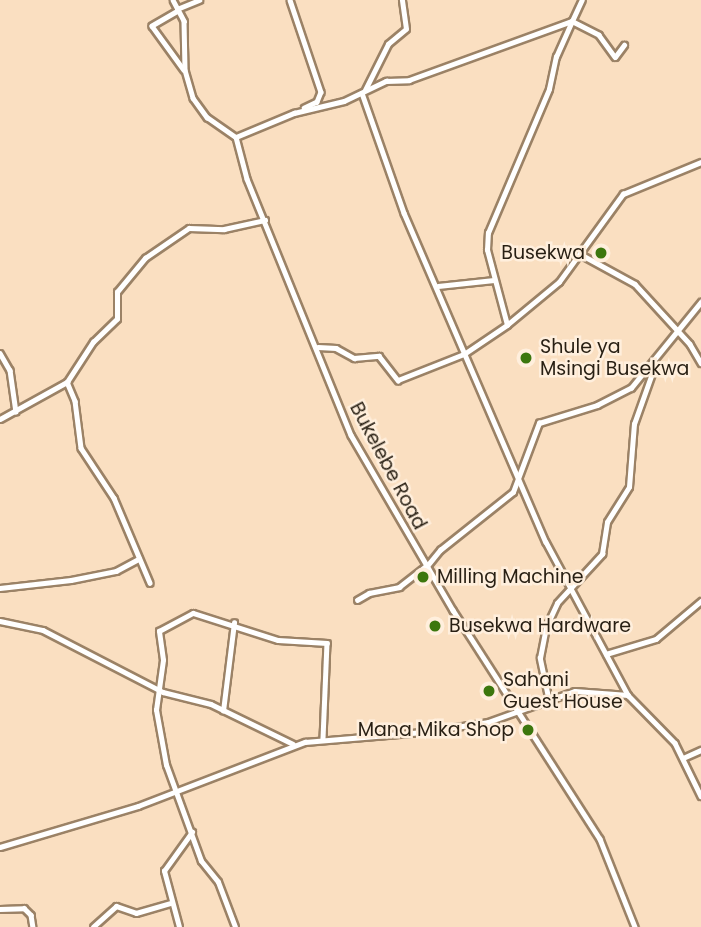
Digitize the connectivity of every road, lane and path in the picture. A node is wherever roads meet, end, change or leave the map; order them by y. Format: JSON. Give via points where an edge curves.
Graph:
{"nodes":[{"id":1,"x":173,"y":0,"type":"edge"},
{"id":2,"x":199,"y":0,"type":"edge"},
{"id":3,"x":290,"y":0,"type":"edge"},
{"id":4,"x":402,"y":0,"type":"edge"},
{"id":5,"x":582,"y":0,"type":"edge"},
{"id":6,"x":178,"y":10,"type":"junction"},
{"id":7,"x":572,"y":21,"type":"junction"},
{"id":8,"x":625,"y":45,"type":"dead end"},
{"id":9,"x":185,"y":70,"type":"junction"},
{"id":10,"x":363,"y":92,"type":"junction"},
{"id":11,"x":301,"y":111,"type":"junction"},
{"id":12,"x":236,"y":137,"type":"junction"},
{"id":13,"x":701,"y":162,"type":"edge"},
{"id":14,"x":265,"y":220,"type":"junction"},
{"id":15,"x":582,"y":255,"type":"junction"},
{"id":16,"x":494,"y":280,"type":"junction"},
{"id":17,"x":438,"y":286,"type":"junction"},
{"id":18,"x":701,"y":302,"type":"edge"},
{"id":19,"x":508,"y":325,"type":"junction"},
{"id":20,"x":676,"y":329,"type":"junction"},
{"id":21,"x":318,"y":348,"type":"junction"},
{"id":22,"x":0,"y":353,"type":"edge"},
{"id":23,"x":464,"y":354,"type":"junction"},
{"id":24,"x":655,"y":363,"type":"junction"},
{"id":25,"x":701,"y":363,"type":"edge"},
{"id":26,"x":67,"y":383,"type":"junction"},
{"id":27,"x":16,"y":412,"type":"junction"},
{"id":28,"x":0,"y":419,"type":"edge"},
{"id":29,"x":519,"y":481,"type":"junction"},
{"id":30,"x":139,"y":559,"type":"junction"},
{"id":31,"x":427,"y":566,"type":"junction"},
{"id":32,"x":150,"y":583,"type":"dead end"},
{"id":33,"x":0,"y":587,"type":"edge"},
{"id":34,"x":571,"y":589,"type":"junction"},
{"id":35,"x":357,"y":600,"type":"dead end"},
{"id":36,"x":701,"y":601,"type":"edge"},
{"id":37,"x":0,"y":621,"type":"edge"},
{"id":38,"x":234,"y":623,"type":"junction"},
{"id":39,"x":606,"y":654,"type":"junction"},
{"id":40,"x":156,"y":688,"type":"junction"},
{"id":41,"x":628,"y":695,"type":"junction"},
{"id":42,"x":548,"y":697,"type":"junction"},
{"id":43,"x":521,"y":710,"type":"junction"},
{"id":44,"x":223,"y":711,"type":"junction"},
{"id":45,"x":323,"y":739,"type":"junction"},
{"id":46,"x":295,"y":745,"type":"junction"},
{"id":47,"x":701,"y":750,"type":"edge"},
{"id":48,"x":683,"y":758,"type":"junction"},
{"id":49,"x":174,"y":791,"type":"junction"},
{"id":50,"x":701,"y":796,"type":"edge"},
{"id":51,"x":192,"y":832,"type":"junction"},
{"id":52,"x":0,"y":847,"type":"edge"},
{"id":53,"x":170,"y":903,"type":"junction"},
{"id":54,"x":0,"y":909,"type":"edge"},
{"id":55,"x":33,"y":927,"type":"edge"},
{"id":56,"x":93,"y":927,"type":"edge"},
{"id":57,"x":179,"y":927,"type":"edge"},
{"id":58,"x":234,"y":927,"type":"edge"},
{"id":59,"x":635,"y":927,"type":"edge"}],
"edges":[{"from":1,"to":6,"type":"street"},
{"from":2,"to":6,"type":"street"},
{"from":3,"to":11,"type":"street","via":[[321,92],[317,102]]},
{"from":4,"to":10,"type":"street","via":[[406,29],[388,44]]},
{"from":5,"to":7,"type":"street"},
{"from":6,"to":9,"type":"street","via":[[184,21]]},
{"from":6,"to":9,"type":"street","via":[[152,26]]},
{"from":7,"to":8,"type":"street","via":[[599,34],[615,57]]},
{"from":7,"to":10,"type":"street"},
{"from":7,"to":16,"type":"street","via":[[556,57],[550,89],[488,233]]},
{"from":9,"to":12,"type":"street","via":[[199,108]]},
{"from":10,"to":11,"type":"street"},
{"from":10,"to":17,"type":"street","via":[[404,213]]},
{"from":11,"to":12,"type":"street"},
{"from":12,"to":14,"type":"street","name":"Bukelebe Road"},
{"from":13,"to":15,"type":"street","via":[[623,194]]},
{"from":14,"to":21,"type":"street","name":"Bukelebe Road"},
{"from":14,"to":26,"type":"street","via":[[224,229],[189,228],[145,258],[117,292],[117,318],[93,341]]},
{"from":15,"to":19,"type":"street","via":[[552,289]]},
{"from":15,"to":20,"type":"street","via":[[635,284]]},
{"from":16,"to":17,"type":"street"},
{"from":16,"to":19,"type":"street"},
{"from":17,"to":23,"type":"street"},
{"from":18,"to":20,"type":"street"},
{"from":19,"to":23,"type":"street"},
{"from":20,"to":24,"type":"street"},
{"from":20,"to":25,"type":"street"},
{"from":21,"to":23,"type":"street","via":[[336,348],[354,358],[379,356],[398,380]]},
{"from":21,"to":31,"type":"street","name":"Bukelebe Road","via":[[351,435]]},
{"from":22,"to":27,"type":"street","via":[[10,370]]},
{"from":23,"to":29,"type":"street"},
{"from":24,"to":29,"type":"street","via":[[626,391],[540,423]]},
{"from":24,"to":34,"type":"street","via":[[633,427],[627,490],[607,522],[602,554]]},
{"from":26,"to":27,"type":"street"},
{"from":26,"to":30,"type":"street","via":[[75,401],[81,449],[114,498]]},
{"from":27,"to":28,"type":"street"},
{"from":29,"to":31,"type":"street","via":[[510,495],[440,550]]},
{"from":29,"to":34,"type":"street"},
{"from":30,"to":32,"type":"street","via":[[146,565]]},
{"from":30,"to":33,"type":"street","via":[[116,571]]},
{"from":31,"to":35,"type":"street","via":[[399,587]]},
{"from":31,"to":43,"type":"street","name":"Bukelebe Road"},
{"from":34,"to":39,"type":"street"},
{"from":34,"to":42,"type":"street","via":[[551,612],[540,645]]},
{"from":36,"to":39,"type":"street","via":[[656,639]]},
{"from":37,"to":40,"type":"street","via":[[48,632]]},
{"from":38,"to":40,"type":"street","via":[[193,613],[160,630],[163,660]]},
{"from":38,"to":44,"type":"street"},
{"from":38,"to":45,"type":"street","via":[[278,640],[327,643]]},
{"from":39,"to":41,"type":"street"},
{"from":40,"to":44,"type":"street"},
{"from":40,"to":49,"type":"street","via":[[157,718]]},
{"from":41,"to":42,"type":"street","via":[[585,690]]},
{"from":41,"to":48,"type":"street"},
{"from":42,"to":43,"type":"street"},
{"from":43,"to":45,"type":"street","via":[[497,720],[436,731]]},
{"from":43,"to":59,"type":"street","name":"Bukelebe Road","via":[[606,849]]},
{"from":44,"to":46,"type":"street"},
{"from":45,"to":46,"type":"street"},
{"from":46,"to":49,"type":"street"},
{"from":47,"to":48,"type":"street"},
{"from":48,"to":50,"type":"street"},
{"from":49,"to":51,"type":"street"},
{"from":49,"to":52,"type":"street"},
{"from":51,"to":53,"type":"street","via":[[164,871]]},
{"from":51,"to":58,"type":"street","via":[[201,860],[218,882]]},
{"from":53,"to":56,"type":"street","via":[[136,913],[116,906]]},
{"from":53,"to":57,"type":"street"},
{"from":54,"to":55,"type":"street","via":[[24,908]]}]}
